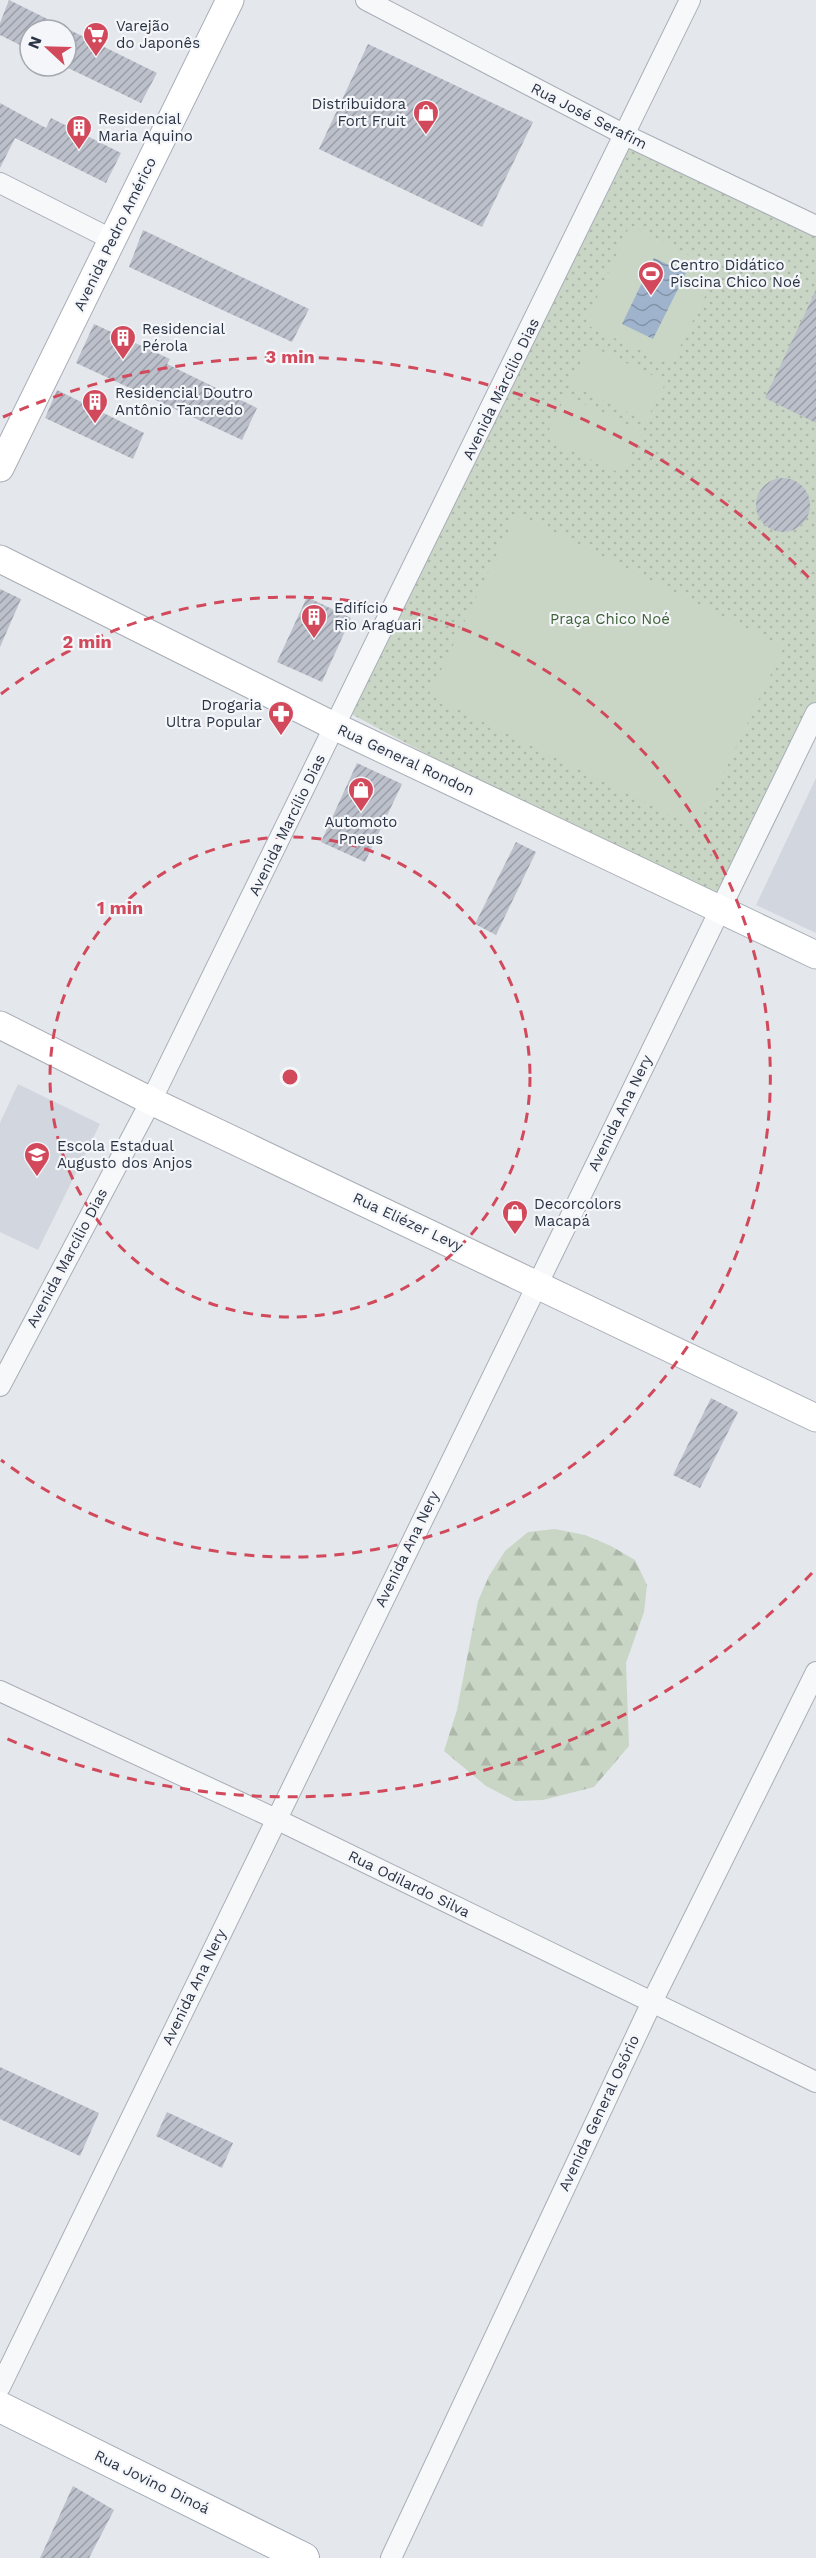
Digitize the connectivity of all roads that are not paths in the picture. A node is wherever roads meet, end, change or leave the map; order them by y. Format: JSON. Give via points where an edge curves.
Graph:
{"nodes":[{"id":1,"x":231,"y":0,"type":"edge"},
{"id":2,"x":366,"y":0,"type":"edge"},
{"id":3,"x":690,"y":0,"type":"edge"},
{"id":4,"x":625,"y":135,"type":"junction"},
{"id":5,"x":0,"y":183,"type":"edge"},
{"id":6,"x":816,"y":226,"type":"edge"},
{"id":7,"x":113,"y":240,"type":"junction"},
{"id":8,"x":0,"y":468,"type":"edge"},
{"id":9,"x":0,"y":559,"type":"edge"},
{"id":10,"x":816,"y":713,"type":"edge"},
{"id":11,"x":336,"y":727,"type":"junction"},
{"id":12,"x":720,"y":910,"type":"junction"},
{"id":13,"x":816,"y":955,"type":"edge"},
{"id":14,"x":0,"y":1025,"type":"edge"},
{"id":15,"x":151,"y":1101,"type":"junction"},
{"id":16,"x":536,"y":1284,"type":"junction"},
{"id":17,"x":0,"y":1386,"type":"edge"},
{"id":18,"x":816,"y":1418,"type":"edge"},
{"id":19,"x":816,"y":1672,"type":"edge"},
{"id":20,"x":0,"y":1691,"type":"edge"},
{"id":21,"x":276,"y":1819,"type":"junction"},
{"id":22,"x":652,"y":2002,"type":"junction"},
{"id":23,"x":816,"y":2082,"type":"edge"},
{"id":24,"x":0,"y":2387,"type":"edge"},
{"id":25,"x":0,"y":2407,"type":"edge"},
{"id":26,"x":304,"y":2558,"type":"edge"},
{"id":27,"x":391,"y":2558,"type":"edge"}],
"edges":[{"from":1,"to":7,"type":"main road","name":"Avenida Pedro Américo"},
{"from":2,"to":4,"type":"street","name":"Rua José Serafim"},
{"from":3,"to":4,"type":"street","name":"Avenida Marcílio Dias"},
{"from":4,"to":6,"type":"street","name":"Rua José Serafim"},
{"from":4,"to":11,"type":"street","name":"Avenida Marcílio Dias"},
{"from":5,"to":7,"type":"street"},
{"from":7,"to":8,"type":"main road","name":"Avenida Pedro Américo"},
{"from":9,"to":11,"type":"main road","name":"Rua General Rondon"},
{"from":10,"to":12,"type":"street","name":"Avenida Ana Nery"},
{"from":11,"to":12,"type":"main road","name":"Rua General Rondon"},
{"from":11,"to":15,"type":"street","name":"Avenida Marcílio Dias"},
{"from":12,"to":13,"type":"main road","name":"Rua General Rondon"},
{"from":12,"to":16,"type":"street","name":"Avenida Ana Nery"},
{"from":14,"to":15,"type":"main road","name":"Rua Eliézer Levy"},
{"from":15,"to":16,"type":"main road","name":"Rua Eliézer Levy"},
{"from":15,"to":17,"type":"street","name":"Avenida Marcílio Dias"},
{"from":16,"to":18,"type":"main road","name":"Rua Eliézer Levy"},
{"from":16,"to":21,"type":"street","name":"Avenida Ana Nery"},
{"from":19,"to":22,"type":"street","name":"Avenida General Osório"},
{"from":20,"to":21,"type":"street","name":"Rua Odilardo Silva"},
{"from":21,"to":22,"type":"street","name":"Rua Odilardo Silva"},
{"from":21,"to":24,"type":"street","name":"Avenida Ana Nery"},
{"from":22,"to":23,"type":"street","name":"Rua Odilardo Silva"},
{"from":22,"to":27,"type":"street","name":"Avenida General Osório"},
{"from":25,"to":26,"type":"main road","name":"Rua Jovino Dinoá"}]}
